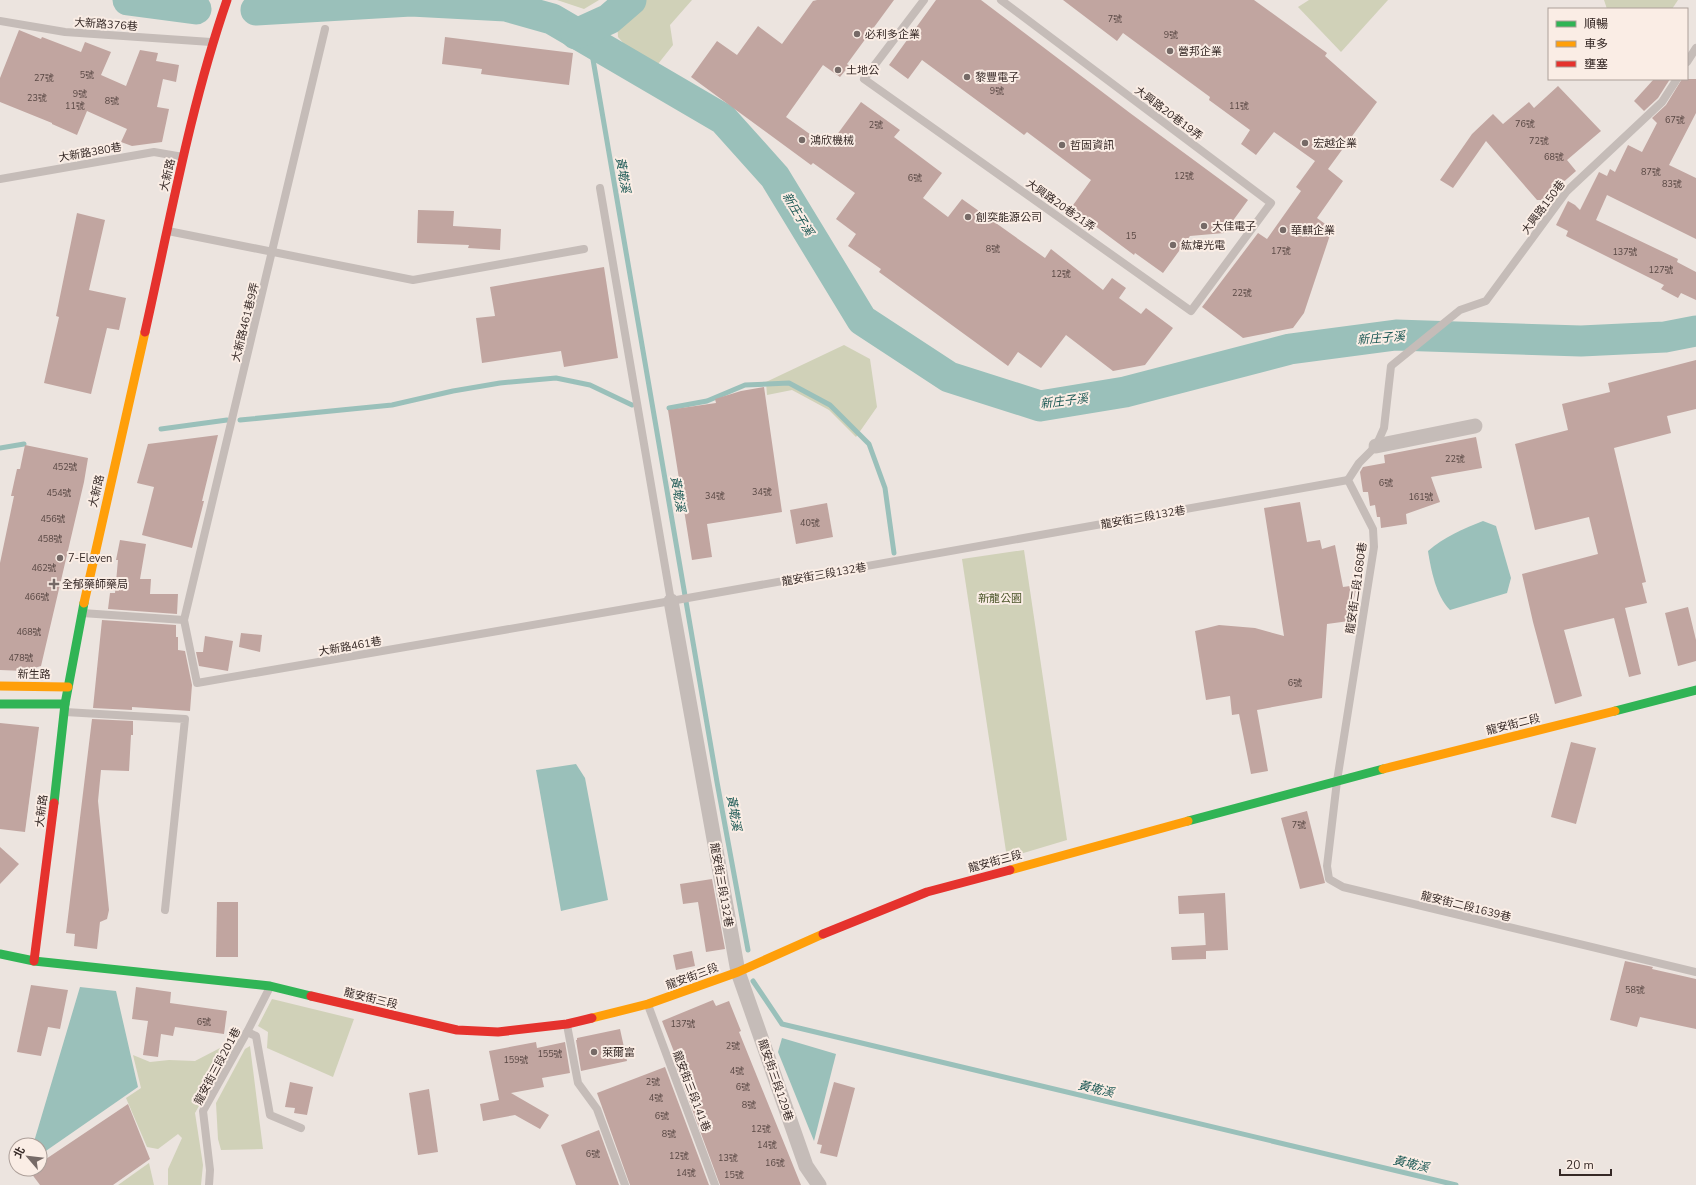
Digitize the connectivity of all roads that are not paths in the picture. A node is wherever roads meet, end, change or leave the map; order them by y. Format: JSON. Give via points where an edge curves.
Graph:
{"nodes":[{"id":1,"x":227,"y":0,"type":"edge"},
{"id":2,"x":924,"y":0,"type":"edge"},
{"id":3,"x":1000,"y":0,"type":"edge"},
{"id":4,"x":0,"y":21,"type":"edge"},
{"id":5,"x":325,"y":29,"type":"dead end"},
{"id":6,"x":213,"y":39,"type":"junction"},
{"id":7,"x":1696,"y":48,"type":"edge"},
{"id":8,"x":1688,"y":60,"type":"edge"},
{"id":9,"x":1676,"y":80,"type":"edge"},
{"id":10,"x":184,"y":158,"type":"junction"},
{"id":11,"x":0,"y":179,"type":"edge"},
{"id":12,"x":600,"y":188,"type":"dead end"},
{"id":13,"x":167,"y":230,"type":"junction"},
{"id":14,"x":584,"y":249,"type":"dead end"},
{"id":15,"x":273,"y":251,"type":"junction"},
{"id":16,"x":1230,"y":257,"type":"joint"},
{"id":17,"x":1475,"y":426,"type":"dead end"},
{"id":18,"x":1376,"y":446,"type":"junction"},
{"id":19,"x":1348,"y":480,"type":"junction"},
{"id":20,"x":671,"y":601,"type":"junction"},
{"id":21,"x":82,"y":613,"type":"junction"},
{"id":22,"x":184,"y":620,"type":"junction"},
{"id":23,"x":0,"y":686,"type":"edge"},
{"id":24,"x":68,"y":687,"type":"junction"},
{"id":25,"x":1696,"y":690,"type":"edge"},
{"id":26,"x":0,"y":704,"type":"edge"},
{"id":27,"x":65,"y":708,"type":"junction"},
{"id":28,"x":1336,"y":781,"type":"junction"},
{"id":29,"x":165,"y":910,"type":"dead end"},
{"id":30,"x":0,"y":954,"type":"edge"},
{"id":31,"x":34,"y":961,"type":"junction"},
{"id":32,"x":738,"y":972,"type":"junction"},
{"id":33,"x":1696,"y":972,"type":"edge"},
{"id":34,"x":270,"y":986,"type":"junction"},
{"id":35,"x":648,"y":1004,"type":"junction"},
{"id":36,"x":567,"y":1024,"type":"junction"},
{"id":37,"x":247,"y":1032,"type":"junction"},
{"id":38,"x":301,"y":1128,"type":"dead end"},
{"id":39,"x":210,"y":1185,"type":"edge"},
{"id":40,"x":625,"y":1185,"type":"edge"},
{"id":41,"x":716,"y":1185,"type":"edge"},
{"id":42,"x":819,"y":1185,"type":"edge"}],
"edges":[{"from":1,"to":6,"type":"street","name":"大新路"},
{"from":2,"to":16,"type":"lane","name":"大興路20巷21弄","via":[[864,79],[1191,311]]},
{"from":3,"to":16,"type":"lane","name":"大興路20巷19弄","via":[[1270,203]]},
{"from":4,"to":6,"type":"lane","name":"大新路376巷","via":[[65,32]]},
{"from":5,"to":15,"type":"lane","name":"大新路461巷9弄"},
{"from":6,"to":10,"type":"street","name":"大新路"},
{"from":7,"to":8,"type":"lane"},
{"from":9,"to":18,"type":"lane","name":"大興路150巷","via":[[1662,102],[1567,191],[1486,301],[1460,310],[1391,366],[1384,428]]},
{"from":10,"to":11,"type":"lane","name":"大新路380巷","via":[[154,152]]},
{"from":10,"to":13,"type":"street","name":"大新路"},
{"from":12,"to":20,"type":"lane"},
{"from":13,"to":15,"type":"lane"},
{"from":13,"to":21,"type":"street","name":"大新路"},
{"from":14,"to":15,"type":"lane","via":[[413,280]]},
{"from":15,"to":22,"type":"lane","name":"大新路461巷9弄"},
{"from":17,"to":18,"type":"street"},
{"from":18,"to":19,"type":"lane","via":[[1359,463]]},
{"from":19,"to":20,"type":"lane","name":"龍安街三段132巷"},
{"from":19,"to":28,"type":"lane","name":"龍安街二段1680巷","via":[[1373,529],[1374,547]]},
{"from":20,"to":22,"type":"lane","name":"大新路461巷","via":[[197,683]]},
{"from":20,"to":32,"type":"street","name":"龍安街三段132巷"},
{"from":21,"to":22,"type":"lane"},
{"from":21,"to":24,"type":"street","name":"大新路"},
{"from":23,"to":24,"type":"street","name":"新生路"},
{"from":24,"to":27,"type":"street","name":"大新路"},
{"from":25,"to":28,"type":"street","name":"龍安街二段"},
{"from":26,"to":27,"type":"street"},
{"from":27,"to":29,"type":"lane","via":[[186,720]]},
{"from":27,"to":31,"type":"street","name":"大新路"},
{"from":28,"to":32,"type":"street","name":"龍安街三段","via":[[927,892],[858,919]]},
{"from":28,"to":33,"type":"lane","name":"龍安街二段1639巷","via":[[1327,866],[1329,880],[1343,887]]},
{"from":30,"to":31,"type":"street"},
{"from":31,"to":34,"type":"street","name":"龍安街三段"},
{"from":32,"to":35,"type":"street","name":"龍安街三段"},
{"from":32,"to":42,"type":"street","name":"龍安街三段129巷","via":[[806,1166]]},
{"from":34,"to":36,"type":"street","name":"龍安街三段","via":[[457,1030],[498,1032]]},
{"from":34,"to":37,"type":"lane","name":"龍安街三段201巷"},
{"from":35,"to":36,"type":"street","name":"龍安街三段"},
{"from":35,"to":41,"type":"lane","name":"龍安街三段141巷"},
{"from":36,"to":40,"type":"lane","via":[[578,1083],[597,1110]]},
{"from":37,"to":38,"type":"lane","via":[[256,1036],[270,1115]]},
{"from":37,"to":39,"type":"lane","name":"龍安街三段201巷","via":[[203,1111]]}]}
